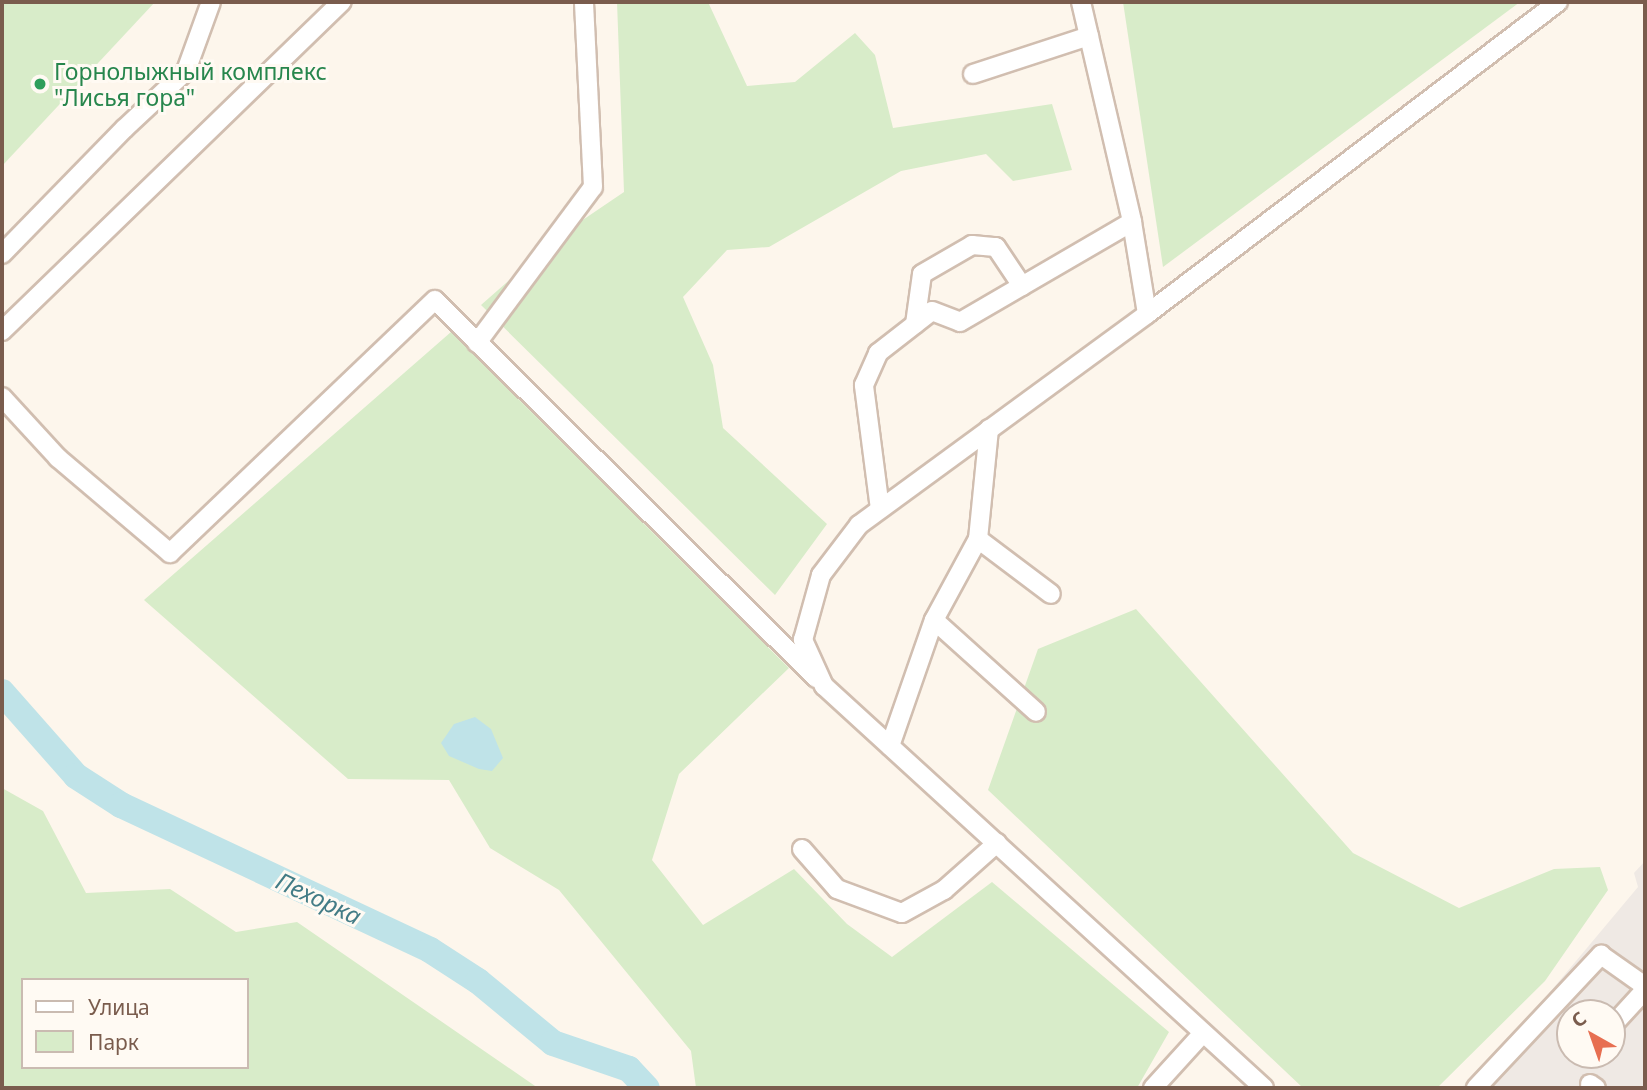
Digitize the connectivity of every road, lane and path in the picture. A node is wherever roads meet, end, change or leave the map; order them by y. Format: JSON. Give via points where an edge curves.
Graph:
{"nodes":[{"id":1,"x":211,"y":2,"type":"edge"},
{"id":2,"x":342,"y":2,"type":"edge"},
{"id":3,"x":584,"y":2,"type":"edge"},
{"id":4,"x":1081,"y":2,"type":"edge"},
{"id":5,"x":1558,"y":2,"type":"edge"},
{"id":6,"x":1089,"y":36,"type":"junction"},
{"id":7,"x":973,"y":74,"type":"dead end"},
{"id":8,"x":1132,"y":222,"type":"junction"},
{"id":9,"x":2,"y":254,"type":"edge"},
{"id":10,"x":1022,"y":286,"type":"junction"},
{"id":11,"x":1147,"y":314,"type":"junction"},
{"id":12,"x":915,"y":324,"type":"junction"},
{"id":13,"x":2,"y":331,"type":"edge"},
{"id":14,"x":477,"y":343,"type":"junction"},
{"id":15,"x":2,"y":397,"type":"edge"},
{"id":16,"x":989,"y":429,"type":"junction"},
{"id":17,"x":880,"y":509,"type":"junction"},
{"id":18,"x":978,"y":539,"type":"junction"},
{"id":19,"x":1051,"y":594,"type":"dead end"},
{"id":20,"x":933,"y":620,"type":"junction"},
{"id":21,"x":824,"y":686,"type":"junction"},
{"id":22,"x":1036,"y":712,"type":"dead end"},
{"id":23,"x":890,"y":746,"type":"junction"},
{"id":24,"x":997,"y":843,"type":"junction"},
{"id":25,"x":802,"y":849,"type":"dead end"},
{"id":26,"x":1645,"y":988,"type":"edge"},
{"id":27,"x":1626,"y":1010,"type":"edge"},
{"id":28,"x":1203,"y":1033,"type":"junction"},
{"id":29,"x":1153,"y":1088,"type":"edge"},
{"id":30,"x":1264,"y":1088,"type":"edge"},
{"id":31,"x":1476,"y":1088,"type":"edge"}],
"edges":[{"from":1,"to":9,"type":"street","via":[[186,71]]},
{"from":2,"to":13,"type":"street"},
{"from":3,"to":14,"type":"street","via":[[593,187]]},
{"from":4,"to":6,"type":"street"},
{"from":5,"to":11,"type":"street"},
{"from":6,"to":7,"type":"street"},
{"from":6,"to":8,"type":"street"},
{"from":8,"to":10,"type":"street"},
{"from":8,"to":11,"type":"street"},
{"from":10,"to":12,"type":"street","via":[[960,322],[932,312]]},
{"from":10,"to":12,"type":"street","via":[[996,247],[972,245],[922,274]]},
{"from":11,"to":16,"type":"street"},
{"from":12,"to":17,"type":"street","via":[[878,353],[864,385]]},
{"from":14,"to":15,"type":"street","via":[[435,300],[170,553],[58,458]]},
{"from":14,"to":21,"type":"street"},
{"from":16,"to":17,"type":"street"},
{"from":16,"to":18,"type":"street"},
{"from":17,"to":21,"type":"street","via":[[859,525],[821,575],[803,639]]},
{"from":18,"to":19,"type":"street"},
{"from":18,"to":20,"type":"street"},
{"from":20,"to":22,"type":"street"},
{"from":20,"to":23,"type":"street"},
{"from":21,"to":23,"type":"street"},
{"from":23,"to":24,"type":"street"},
{"from":24,"to":25,"type":"street","via":[[944,890],[902,913],[837,889]]},
{"from":24,"to":28,"type":"street"},
{"from":26,"to":27,"type":"street"},
{"from":26,"to":31,"type":"street","via":[[1601,955]]},
{"from":28,"to":29,"type":"street"},
{"from":28,"to":30,"type":"street"}]}
